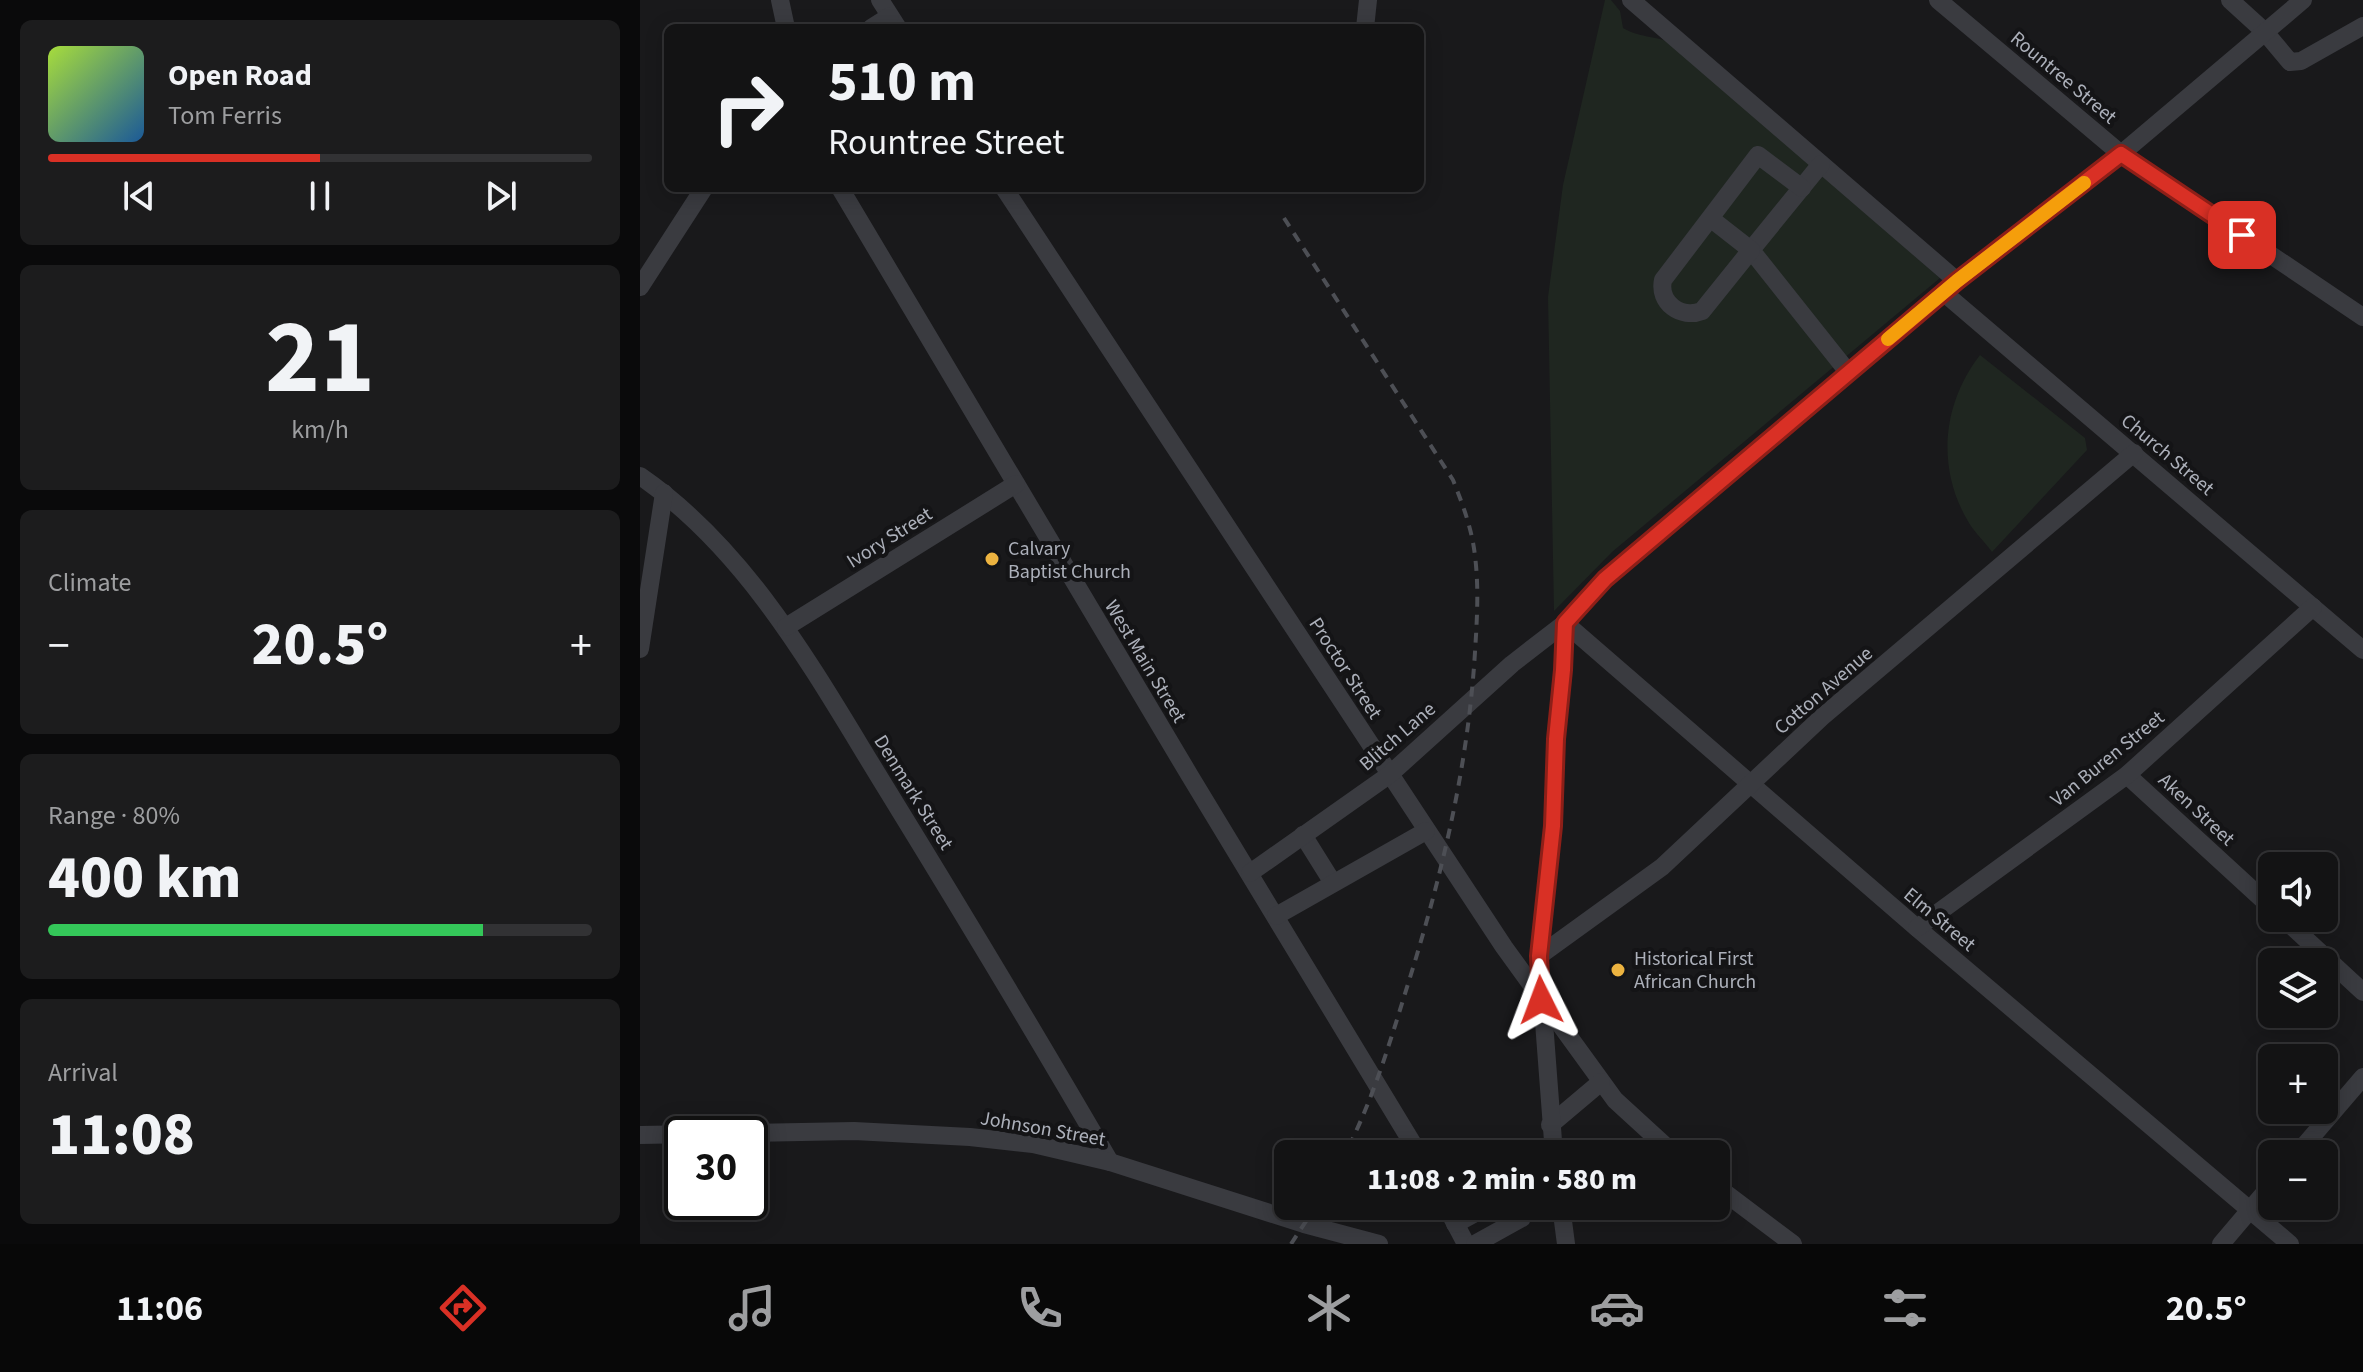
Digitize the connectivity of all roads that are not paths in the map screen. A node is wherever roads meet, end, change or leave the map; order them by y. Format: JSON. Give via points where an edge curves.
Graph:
{"nodes":[{"id":1,"x":780,"y":0,"type":"edge"},
{"id":2,"x":1368,"y":0,"type":"edge"},
{"id":3,"x":1631,"y":0,"type":"edge"},
{"id":4,"x":1938,"y":0,"type":"edge"},
{"id":5,"x":2230,"y":0,"type":"edge"},
{"id":6,"x":2303,"y":0,"type":"edge"},
{"id":7,"x":785,"y":24,"type":"edge"},
{"id":8,"x":1365,"y":24,"type":"edge"},
{"id":9,"x":2363,"y":26,"type":"edge"},
{"id":10,"x":2264,"y":31,"type":"junction"},
{"id":11,"x":2121,"y":154,"type":"junction"},
{"id":12,"x":1821,"y":164,"type":"junction"},
{"id":13,"x":1802,"y":188,"type":"junction"},
{"id":14,"x":701,"y":192,"type":"edge"},
{"id":15,"x":842,"y":192,"type":"edge"},
{"id":16,"x":1007,"y":192,"type":"edge"},
{"id":17,"x":1710,"y":218,"type":"junction"},
{"id":18,"x":1751,"y":250,"type":"junction"},
{"id":19,"x":640,"y":287,"type":"edge"},
{"id":20,"x":1950,"y":287,"type":"junction"},
{"id":21,"x":2363,"y":317,"type":"edge"},
{"id":22,"x":1848,"y":372,"type":"junction"},
{"id":23,"x":2134,"y":453,"type":"junction"},
{"id":24,"x":640,"y":476,"type":"edge"},
{"id":25,"x":1016,"y":484,"type":"junction"},
{"id":26,"x":664,"y":493,"type":"junction"},
{"id":27,"x":2313,"y":607,"type":"junction"},
{"id":28,"x":1565,"y":623,"type":"junction"},
{"id":29,"x":786,"y":627,"type":"junction"},
{"id":30,"x":641,"y":630,"type":"edge"},
{"id":31,"x":640,"y":649,"type":"edge"},
{"id":32,"x":2363,"y":650,"type":"edge"},
{"id":33,"x":1389,"y":775,"type":"junction"},
{"id":34,"x":2127,"y":775,"type":"junction"},
{"id":35,"x":1751,"y":784,"type":"junction"},
{"id":36,"x":1426,"y":831,"type":"junction"},
{"id":37,"x":1303,"y":835,"type":"junction"},
{"id":38,"x":1250,"y":873,"type":"junction"},
{"id":39,"x":1333,"y":883,"type":"junction"},
{"id":40,"x":2258,"y":895,"type":"edge"},
{"id":41,"x":1276,"y":916,"type":"junction"},
{"id":42,"x":1917,"y":928,"type":"junction"},
{"id":43,"x":2298,"y":932,"type":"edge"},
{"id":44,"x":1539,"y":956,"type":"junction"},
{"id":45,"x":2363,"y":992,"type":"edge"},
{"id":46,"x":1541,"y":1000,"type":"junction"},
{"id":47,"x":2363,"y":1077,"type":"edge"},
{"id":48,"x":1601,"y":1082,"type":"junction"},
{"id":49,"x":1550,"y":1125,"type":"junction"},
{"id":50,"x":640,"y":1135,"type":"edge"},
{"id":51,"x":1411,"y":1140,"type":"edge"},
{"id":52,"x":1552,"y":1140,"type":"edge"},
{"id":53,"x":1659,"y":1140,"type":"edge"},
{"id":54,"x":2309,"y":1140,"type":"edge"},
{"id":55,"x":1110,"y":1162,"type":"junction"},
{"id":56,"x":1730,"y":1197,"type":"edge"},
{"id":57,"x":2258,"y":1201,"type":"edge"},
{"id":58,"x":2250,"y":1210,"type":"junction"},
{"id":59,"x":1463,"y":1220,"type":"edge"},
{"id":60,"x":1518,"y":1220,"type":"edge"},
{"id":61,"x":1563,"y":1220,"type":"edge"},
{"id":62,"x":1475,"y":1242,"type":"edge"},
{"id":63,"x":1379,"y":1244,"type":"edge"},
{"id":64,"x":1566,"y":1244,"type":"edge"},
{"id":65,"x":1793,"y":1244,"type":"edge"},
{"id":66,"x":2221,"y":1244,"type":"edge"},
{"id":67,"x":2290,"y":1244,"type":"edge"}],
"edges":[{"from":1,"to":7,"type":"street"},
{"from":2,"to":8,"type":"street"},
{"from":3,"to":12,"type":"street","name":"Church Street"},
{"from":4,"to":11,"type":"street","name":"Rountree Street"},
{"from":5,"to":10,"type":"street"},
{"from":6,"to":10,"type":"street","name":"Blitch Lane"},
{"from":9,"to":10,"type":"street","via":[[2290,62]]},
{"from":10,"to":11,"type":"street","name":"Blitch Lane"},
{"from":11,"to":20,"type":"street","name":"Blitch Lane"},
{"from":11,"to":21,"type":"street","name":"Rountree Street"},
{"from":12,"to":13,"type":"street"},
{"from":12,"to":20,"type":"street","name":"Church Street"},
{"from":13,"to":17,"type":"street","via":[[1758,155]]},
{"from":13,"to":18,"type":"street"},
{"from":14,"to":19,"type":"street"},
{"from":15,"to":25,"type":"street","name":"West Main Street"},
{"from":16,"to":33,"type":"street","name":"Proctor Street"},
{"from":17,"to":18,"type":"street"},
{"from":17,"to":18,"type":"street","via":[[1663,280],[1660,291],[1665,300],[1683,314],[1702,311]]},
{"from":18,"to":22,"type":"street"},
{"from":20,"to":22,"type":"street","name":"Blitch Lane"},
{"from":20,"to":23,"type":"street","name":"Church Street"},
{"from":22,"to":28,"type":"street","name":"Blitch Lane","via":[[1605,579]]},
{"from":23,"to":27,"type":"street","name":"Church Street"},
{"from":23,"to":35,"type":"street","name":"Cotton Avenue","via":[[1822,717]]},
{"from":24,"to":26,"type":"street","name":"Denmark Street"},
{"from":25,"to":29,"type":"street","name":"Ivory Street"},
{"from":25,"to":38,"type":"street","name":"West Main Street"},
{"from":26,"to":29,"type":"street","name":"Denmark Street","via":[[705,530]]},
{"from":26,"to":30,"type":"street"},
{"from":27,"to":32,"type":"street","name":"Church Street"},
{"from":27,"to":34,"type":"street","name":"Van Buren Street"},
{"from":28,"to":33,"type":"street","name":"Blitch Lane"},
{"from":28,"to":35,"type":"street","name":"Elm Street"},
{"from":28,"to":44,"type":"street"},
{"from":29,"to":55,"type":"street","name":"Denmark Street"},
{"from":30,"to":31,"type":"street"},
{"from":33,"to":36,"type":"street","name":"Proctor Street"},
{"from":33,"to":37,"type":"street","name":"Blitch Lane"},
{"from":34,"to":40,"type":"street","name":"Aken Street"},
{"from":34,"to":42,"type":"street","name":"Van Buren Street"},
{"from":35,"to":42,"type":"street","name":"Elm Street"},
{"from":35,"to":44,"type":"street","name":"Cotton Avenue","via":[[1662,867]]},
{"from":36,"to":39,"type":"street"},
{"from":36,"to":46,"type":"street","name":"Proctor Street"},
{"from":37,"to":38,"type":"street","name":"Blitch Lane"},
{"from":37,"to":39,"type":"street"},
{"from":38,"to":41,"type":"street","name":"West Main Street"},
{"from":39,"to":41,"type":"street"},
{"from":41,"to":51,"type":"street","name":"West Main Street"},
{"from":42,"to":58,"type":"street","name":"Elm Street"},
{"from":43,"to":45,"type":"street"},
{"from":44,"to":46,"type":"street"},
{"from":46,"to":48,"type":"street","name":"Proctor Street"},
{"from":46,"to":49,"type":"street"},
{"from":47,"to":54,"type":"street"},
{"from":48,"to":49,"type":"street"},
{"from":48,"to":53,"type":"street","name":"Proctor Street"},
{"from":49,"to":52,"type":"street"},
{"from":50,"to":55,"type":"street","name":"Johnson Street","via":[[926,1134],[1033,1144]]},
{"from":55,"to":63,"type":"street","name":"Johnson Street"},
{"from":56,"to":65,"type":"street"},
{"from":57,"to":58,"type":"street"},
{"from":58,"to":66,"type":"street"},
{"from":58,"to":67,"type":"street","name":"Elm Street"},
{"from":59,"to":62,"type":"street"},
{"from":60,"to":62,"type":"street"},
{"from":61,"to":64,"type":"street"}]}
